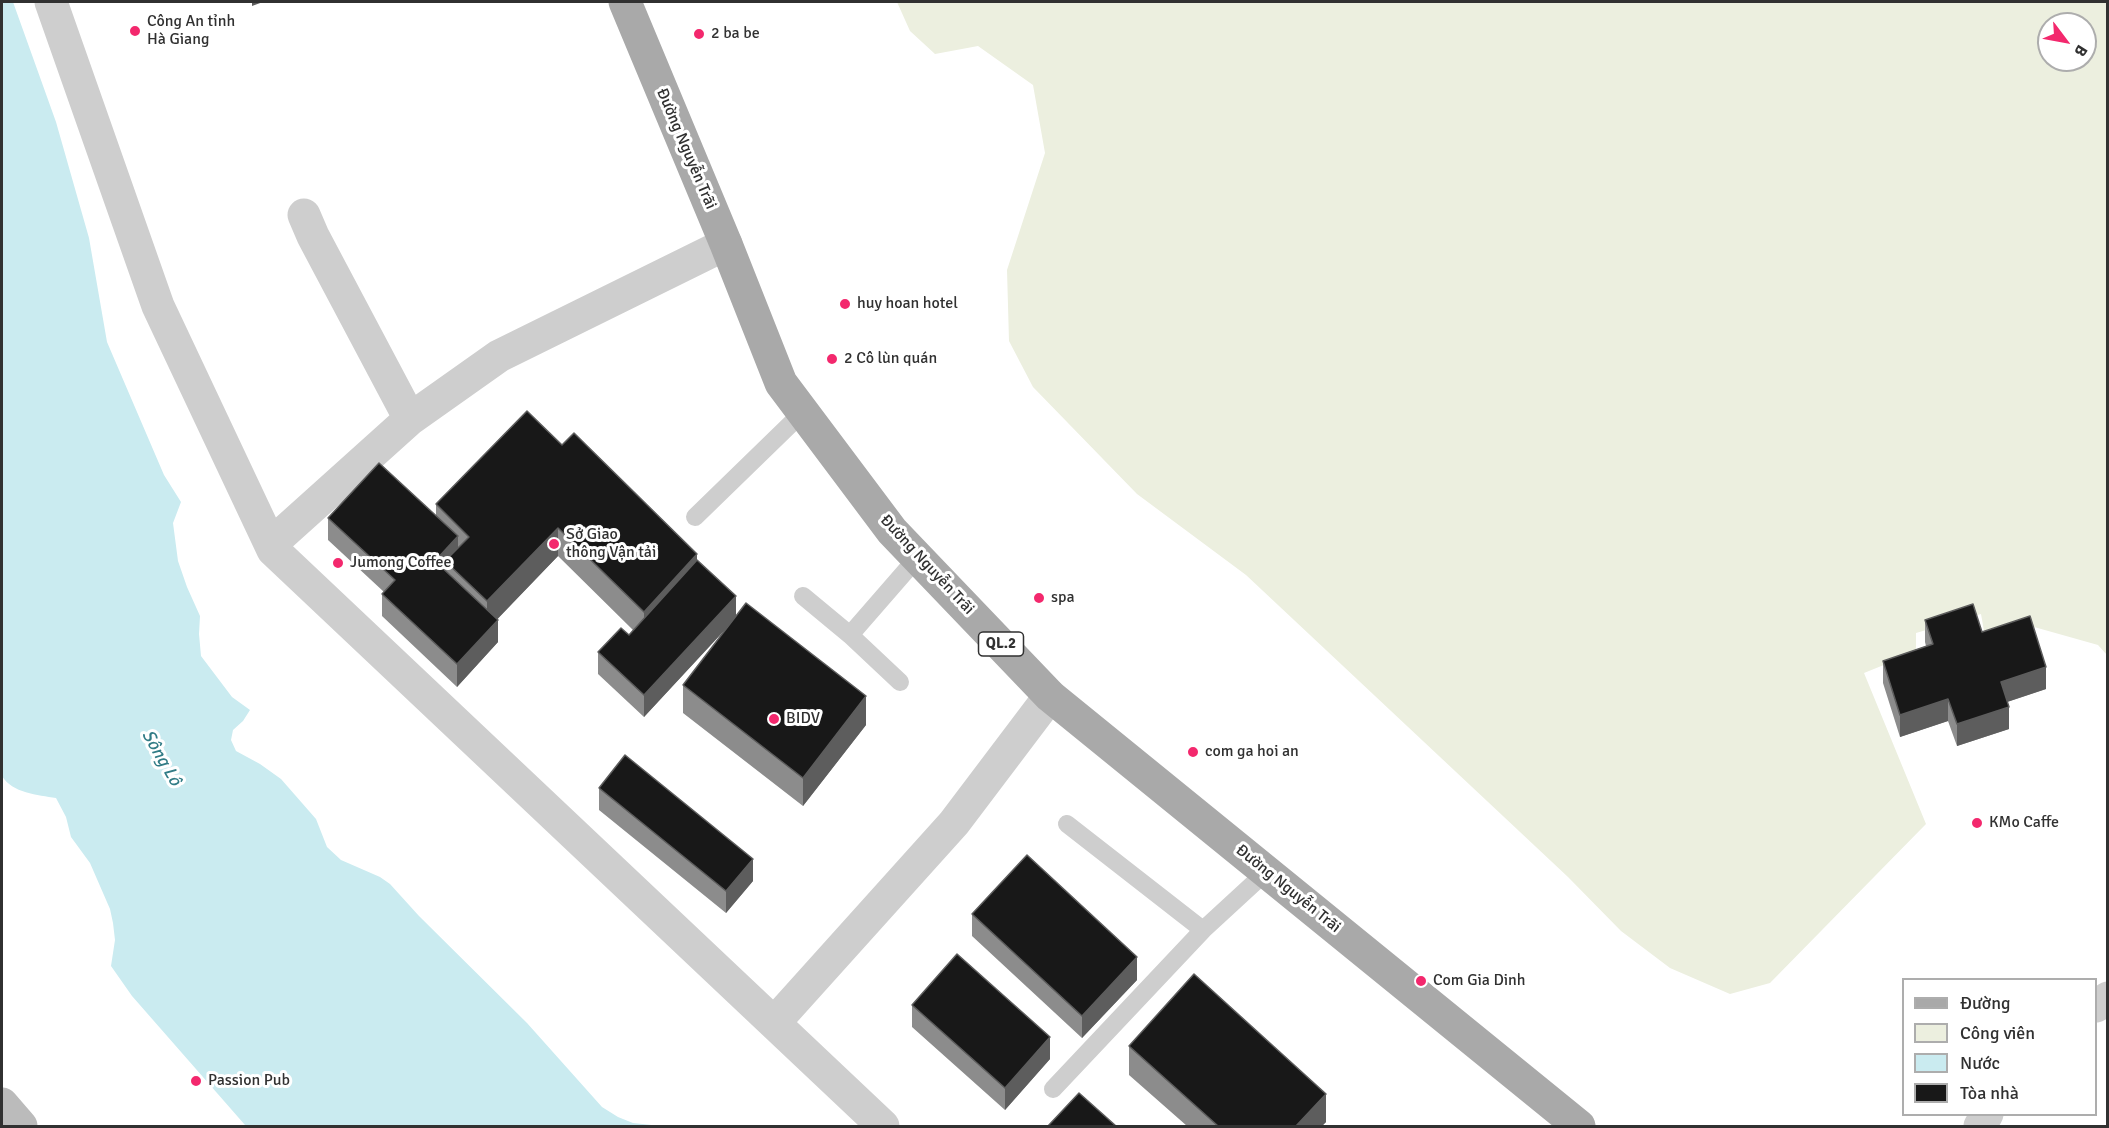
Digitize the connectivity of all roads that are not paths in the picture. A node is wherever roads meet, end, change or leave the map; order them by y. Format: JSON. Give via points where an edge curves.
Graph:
{"nodes":[{"id":1,"x":51,"y":2,"type":"edge"},
{"id":2,"x":625,"y":2,"type":"edge"},
{"id":3,"x":304,"y":215,"type":"dead end"},
{"id":4,"x":726,"y":244,"type":"junction"},
{"id":5,"x":803,"y":412,"type":"junction"},
{"id":6,"x":410,"y":419,"type":"junction"},
{"id":7,"x":695,"y":518,"type":"dead end"},
{"id":8,"x":271,"y":544,"type":"junction"},
{"id":9,"x":918,"y":558,"type":"junction"},
{"id":10,"x":803,"y":596,"type":"dead end"},
{"id":11,"x":850,"y":635,"type":"junction"},
{"id":12,"x":900,"y":682,"type":"dead end"},
{"id":13,"x":1050,"y":696,"type":"junction"},
{"id":14,"x":1067,"y":824,"type":"dead end"},
{"id":15,"x":1266,"y":872,"type":"junction"},
{"id":16,"x":1203,"y":930,"type":"junction"},
{"id":17,"x":774,"y":1023,"type":"junction"},
{"id":18,"x":1053,"y":1089,"type":"dead end"},
{"id":19,"x":2,"y":1104,"type":"edge"},
{"id":20,"x":21,"y":1126,"type":"edge"},
{"id":21,"x":883,"y":1126,"type":"edge"},
{"id":22,"x":1579,"y":1126,"type":"edge"}],
"edges":[{"from":1,"to":8,"type":"street","via":[[159,306]]},
{"from":2,"to":4,"type":"main road","name":"Đường Nguyễn Trãi","number":"QL.2"},
{"from":3,"to":6,"type":"street"},
{"from":4,"to":5,"type":"main road","name":"Đường Nguyễn Trãi","number":"QL.2","via":[[781,383]]},
{"from":4,"to":6,"type":"street","via":[[499,356]]},
{"from":5,"to":7,"type":"lane"},
{"from":5,"to":9,"type":"main road","name":"Đường Nguyễn Trãi","number":"QL.2","via":[[892,531]]},
{"from":6,"to":8,"type":"street"},
{"from":8,"to":17,"type":"street"},
{"from":9,"to":11,"type":"lane"},
{"from":9,"to":13,"type":"main road","name":"Đường Nguyễn Trãi","number":"QL.2"},
{"from":10,"to":11,"type":"lane"},
{"from":11,"to":12,"type":"lane"},
{"from":13,"to":15,"type":"main road","name":"Đường Nguyễn Trãi","number":"QL.2"},
{"from":13,"to":17,"type":"street","via":[[954,823]]},
{"from":14,"to":16,"type":"lane"},
{"from":15,"to":16,"type":"lane"},
{"from":15,"to":22,"type":"main road","name":"Đường Nguyễn Trãi","number":"QL.2"},
{"from":16,"to":18,"type":"lane"},
{"from":17,"to":21,"type":"street"},
{"from":19,"to":20,"type":"main road"}]}
